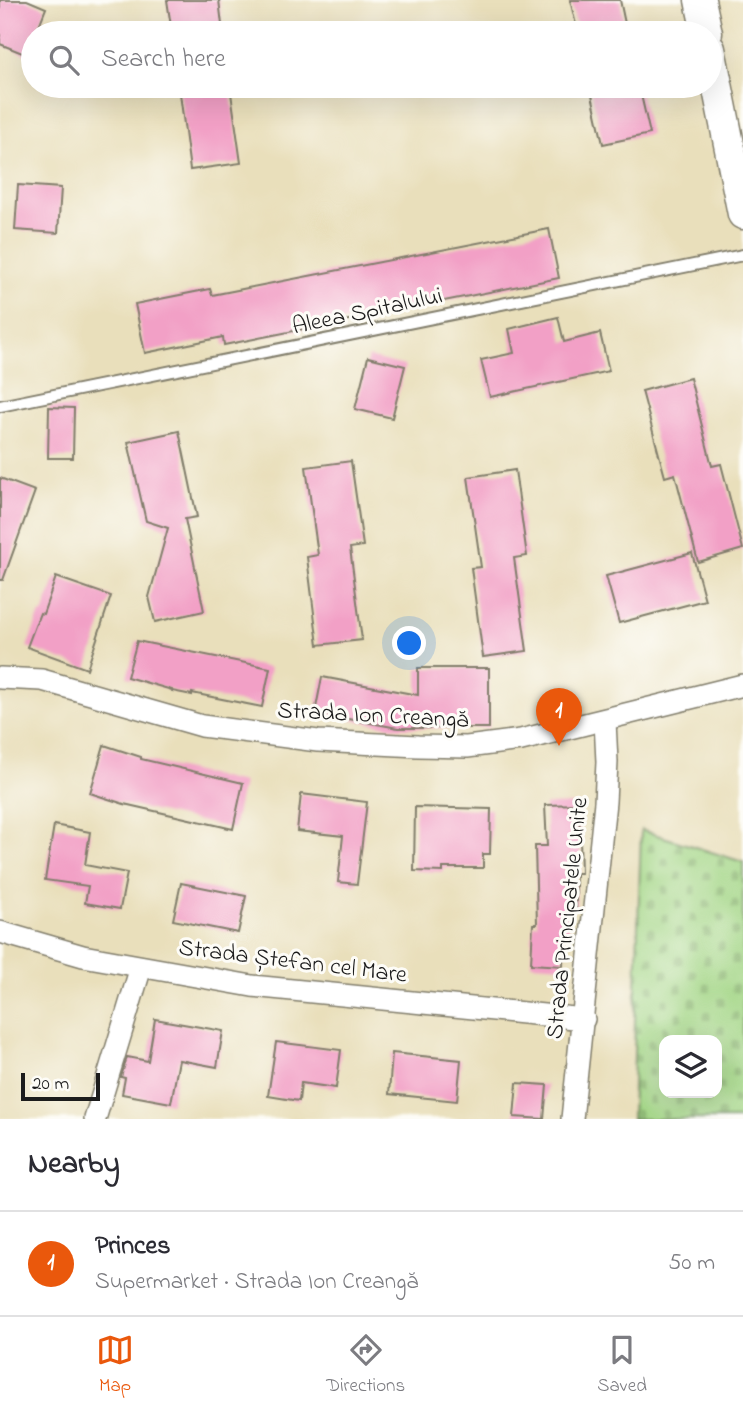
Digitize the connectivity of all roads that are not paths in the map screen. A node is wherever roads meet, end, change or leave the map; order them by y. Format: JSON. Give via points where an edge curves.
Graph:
{"nodes":[{"id":1,"x":700,"y":0,"type":"edge"},
{"id":2,"x":704,"y":21,"type":"edge"},
{"id":3,"x":720,"y":98,"type":"edge"},
{"id":4,"x":743,"y":214,"type":"edge"},
{"id":5,"x":743,"y":255,"type":"edge"},
{"id":6,"x":0,"y":406,"type":"edge"},
{"id":7,"x":0,"y":678,"type":"edge"},
{"id":8,"x":743,"y":685,"type":"edge"},
{"id":9,"x":605,"y":721,"type":"junction"},
{"id":10,"x":0,"y":932,"type":"edge"},
{"id":11,"x":141,"y":967,"type":"junction"},
{"id":12,"x":584,"y":1019,"type":"junction"},
{"id":13,"x":95,"y":1119,"type":"edge"},
{"id":14,"x":572,"y":1119,"type":"edge"}],
"edges":[{"from":1,"to":2,"type":"main road"},
{"from":3,"to":4,"type":"main road"},
{"from":5,"to":6,"type":"lane","name":"Aleea Spitalului"},
{"from":7,"to":9,"type":"street","name":"Strada Ion Creangă","via":[[42,680],[202,726],[318,741],[467,747]]},
{"from":8,"to":9,"type":"street","name":"Strada Ion Creangă"},
{"from":9,"to":12,"type":"street","name":"Strada Principatele Unite","via":[[605,803]]},
{"from":10,"to":11,"type":"street","name":"Strada Ștefan cel Mare"},
{"from":11,"to":12,"type":"street","name":"Strada Ștefan cel Mare","via":[[252,986]]},
{"from":11,"to":13,"type":"street"},
{"from":12,"to":14,"type":"street","name":"Strada Principatele Unite"}]}
